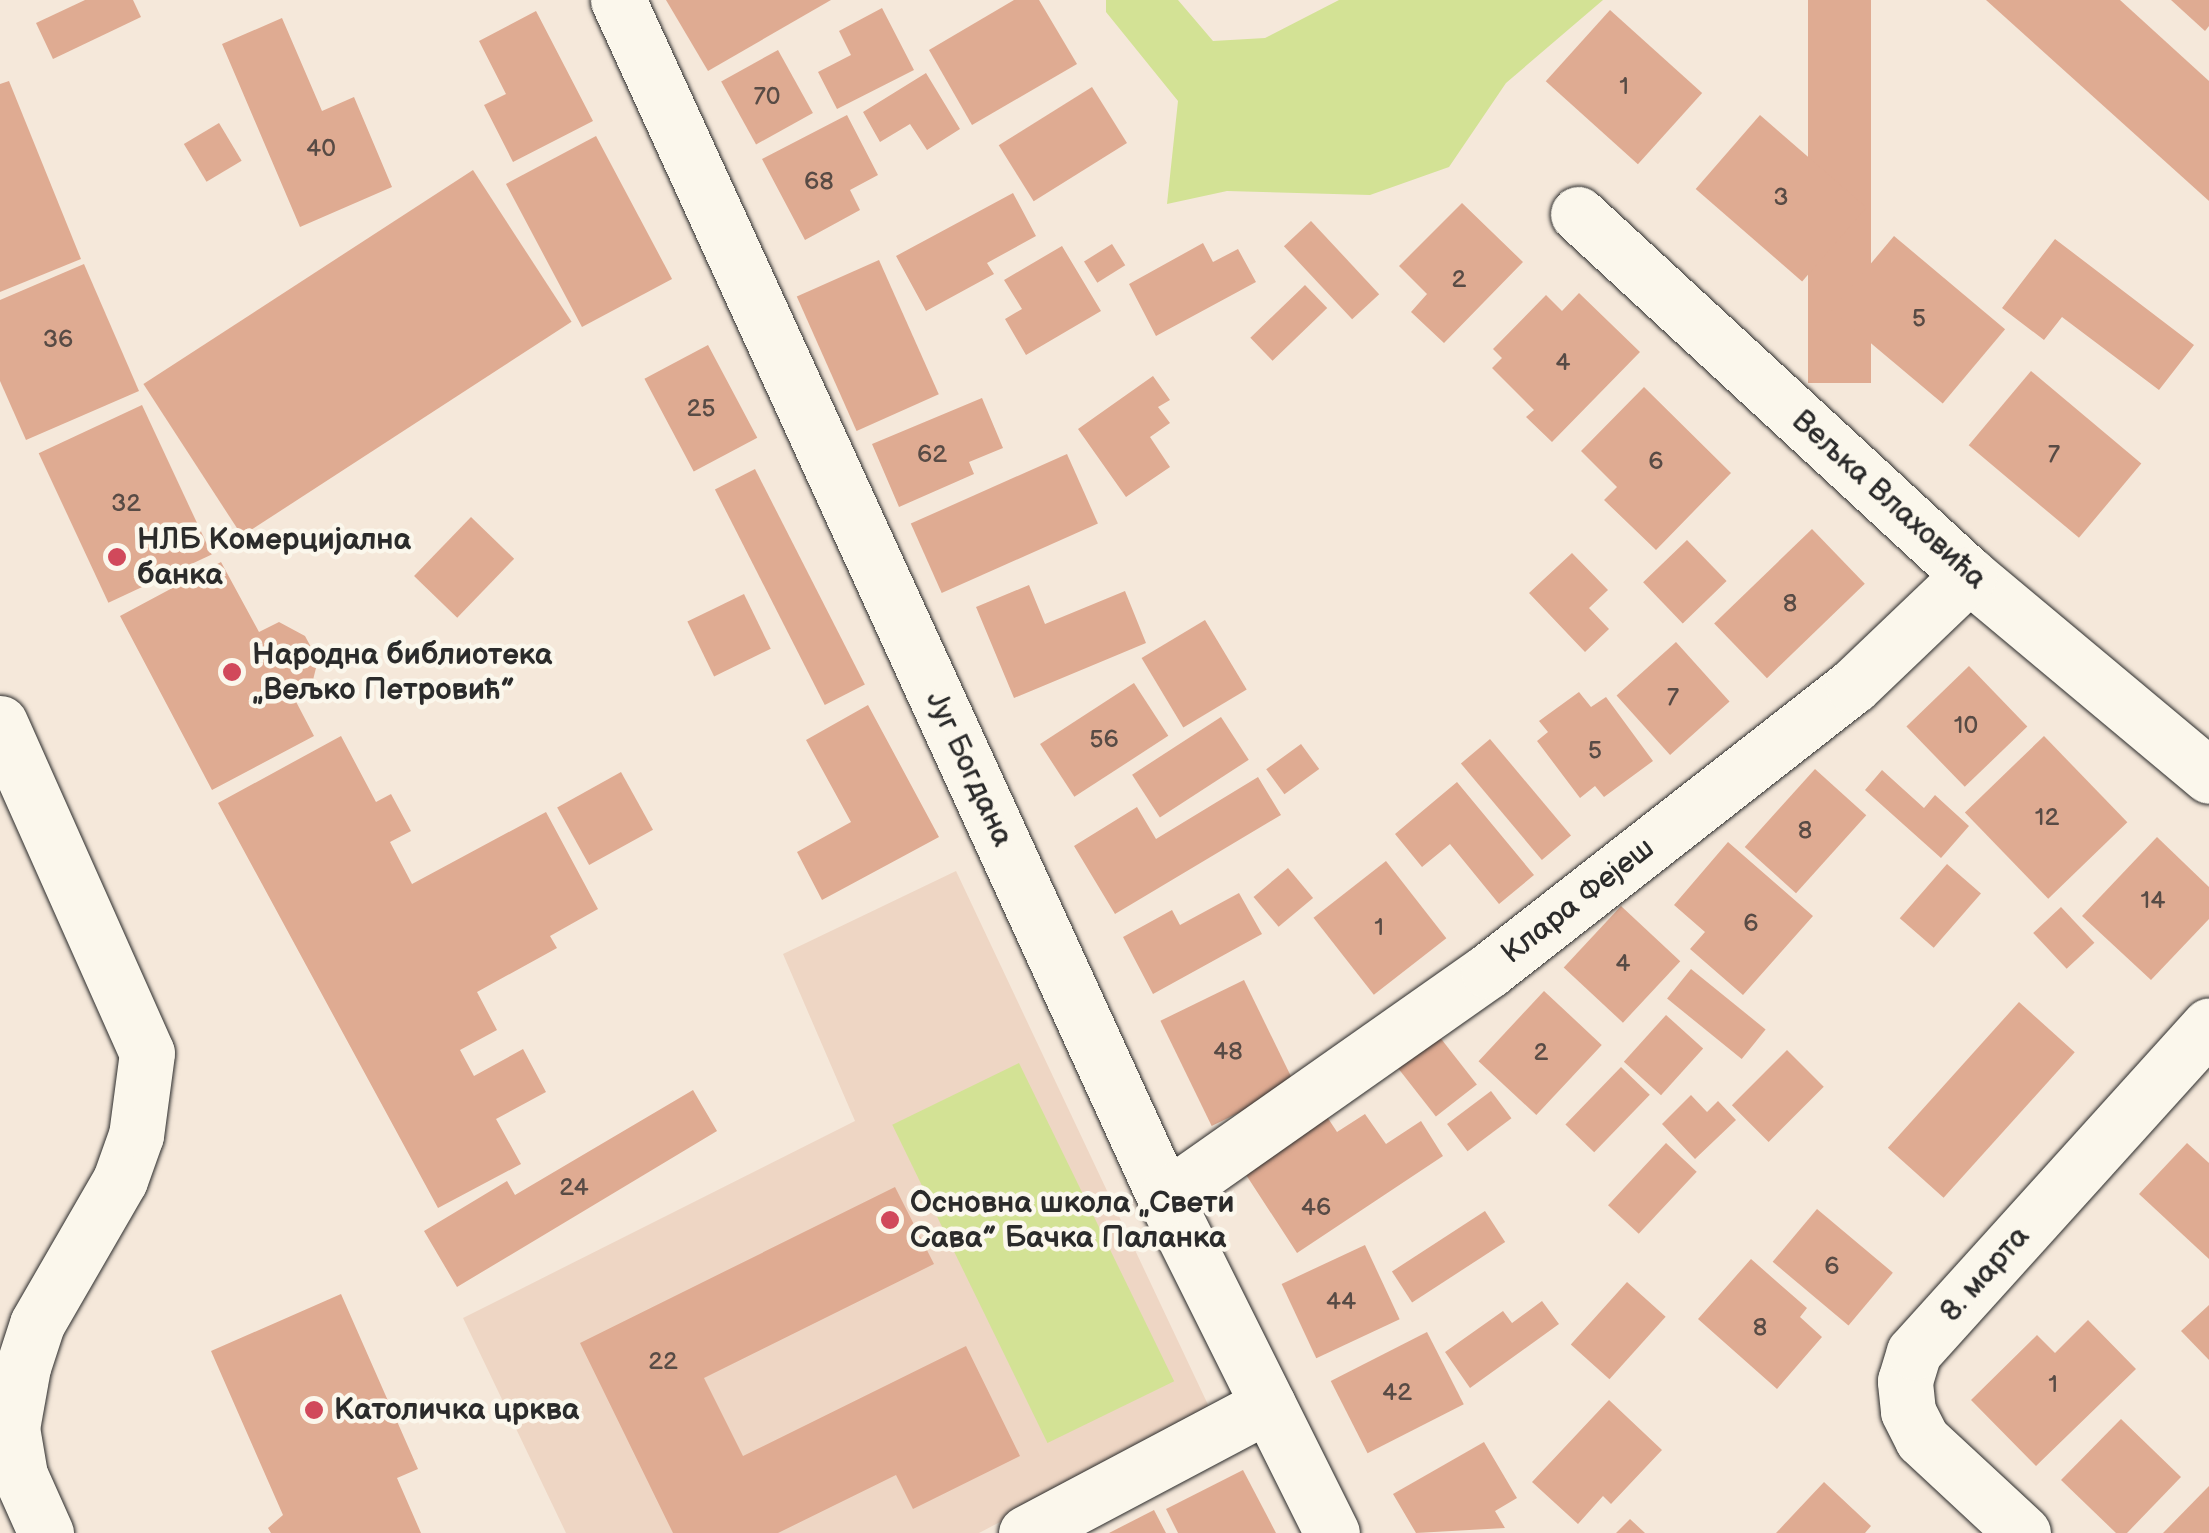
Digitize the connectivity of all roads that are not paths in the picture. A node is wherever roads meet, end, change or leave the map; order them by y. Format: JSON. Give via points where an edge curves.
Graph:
{"nodes":[{"id":1,"x":618,"y":0,"type":"edge"},
{"id":2,"x":1578,"y":214,"type":"dead end"},
{"id":3,"x":1969,"y":575,"type":"junction"},
{"id":4,"x":0,"y":723,"type":"edge"},
{"id":5,"x":2209,"y":776,"type":"edge"},
{"id":6,"x":2209,"y":1025,"type":"edge"},
{"id":7,"x":1165,"y":1198,"type":"junction"},
{"id":8,"x":12,"y":1368,"type":"edge"},
{"id":9,"x":1268,"y":1405,"type":"junction"},
{"id":10,"x":46,"y":1533,"type":"edge"},
{"id":11,"x":1026,"y":1533,"type":"edge"},
{"id":12,"x":1332,"y":1533,"type":"edge"},
{"id":13,"x":2023,"y":1533,"type":"edge"}],
"edges":[{"from":1,"to":7,"type":"street","name":"Југ Богдана"},
{"from":2,"to":3,"type":"street","name":"Вељка Влаховића"},
{"from":3,"to":5,"type":"street","name":"Вељка Влаховића"},
{"from":3,"to":7,"type":"street","name":"Клара Фејеш","via":[[1853,686],[1488,971]]},
{"from":4,"to":8,"type":"street","via":[[148,1052],[136,1135],[120,1180]]},
{"from":6,"to":13,"type":"street","name":"8. марта","via":[[1914,1352],[1905,1381],[1908,1410],[1922,1439]]},
{"from":7,"to":9,"type":"street","name":"Југ Богдана"},
{"from":8,"to":10,"type":"street","via":[[20,1475]]},
{"from":9,"to":11,"type":"street"},
{"from":9,"to":12,"type":"street","name":"Југ Богдана"}]}
